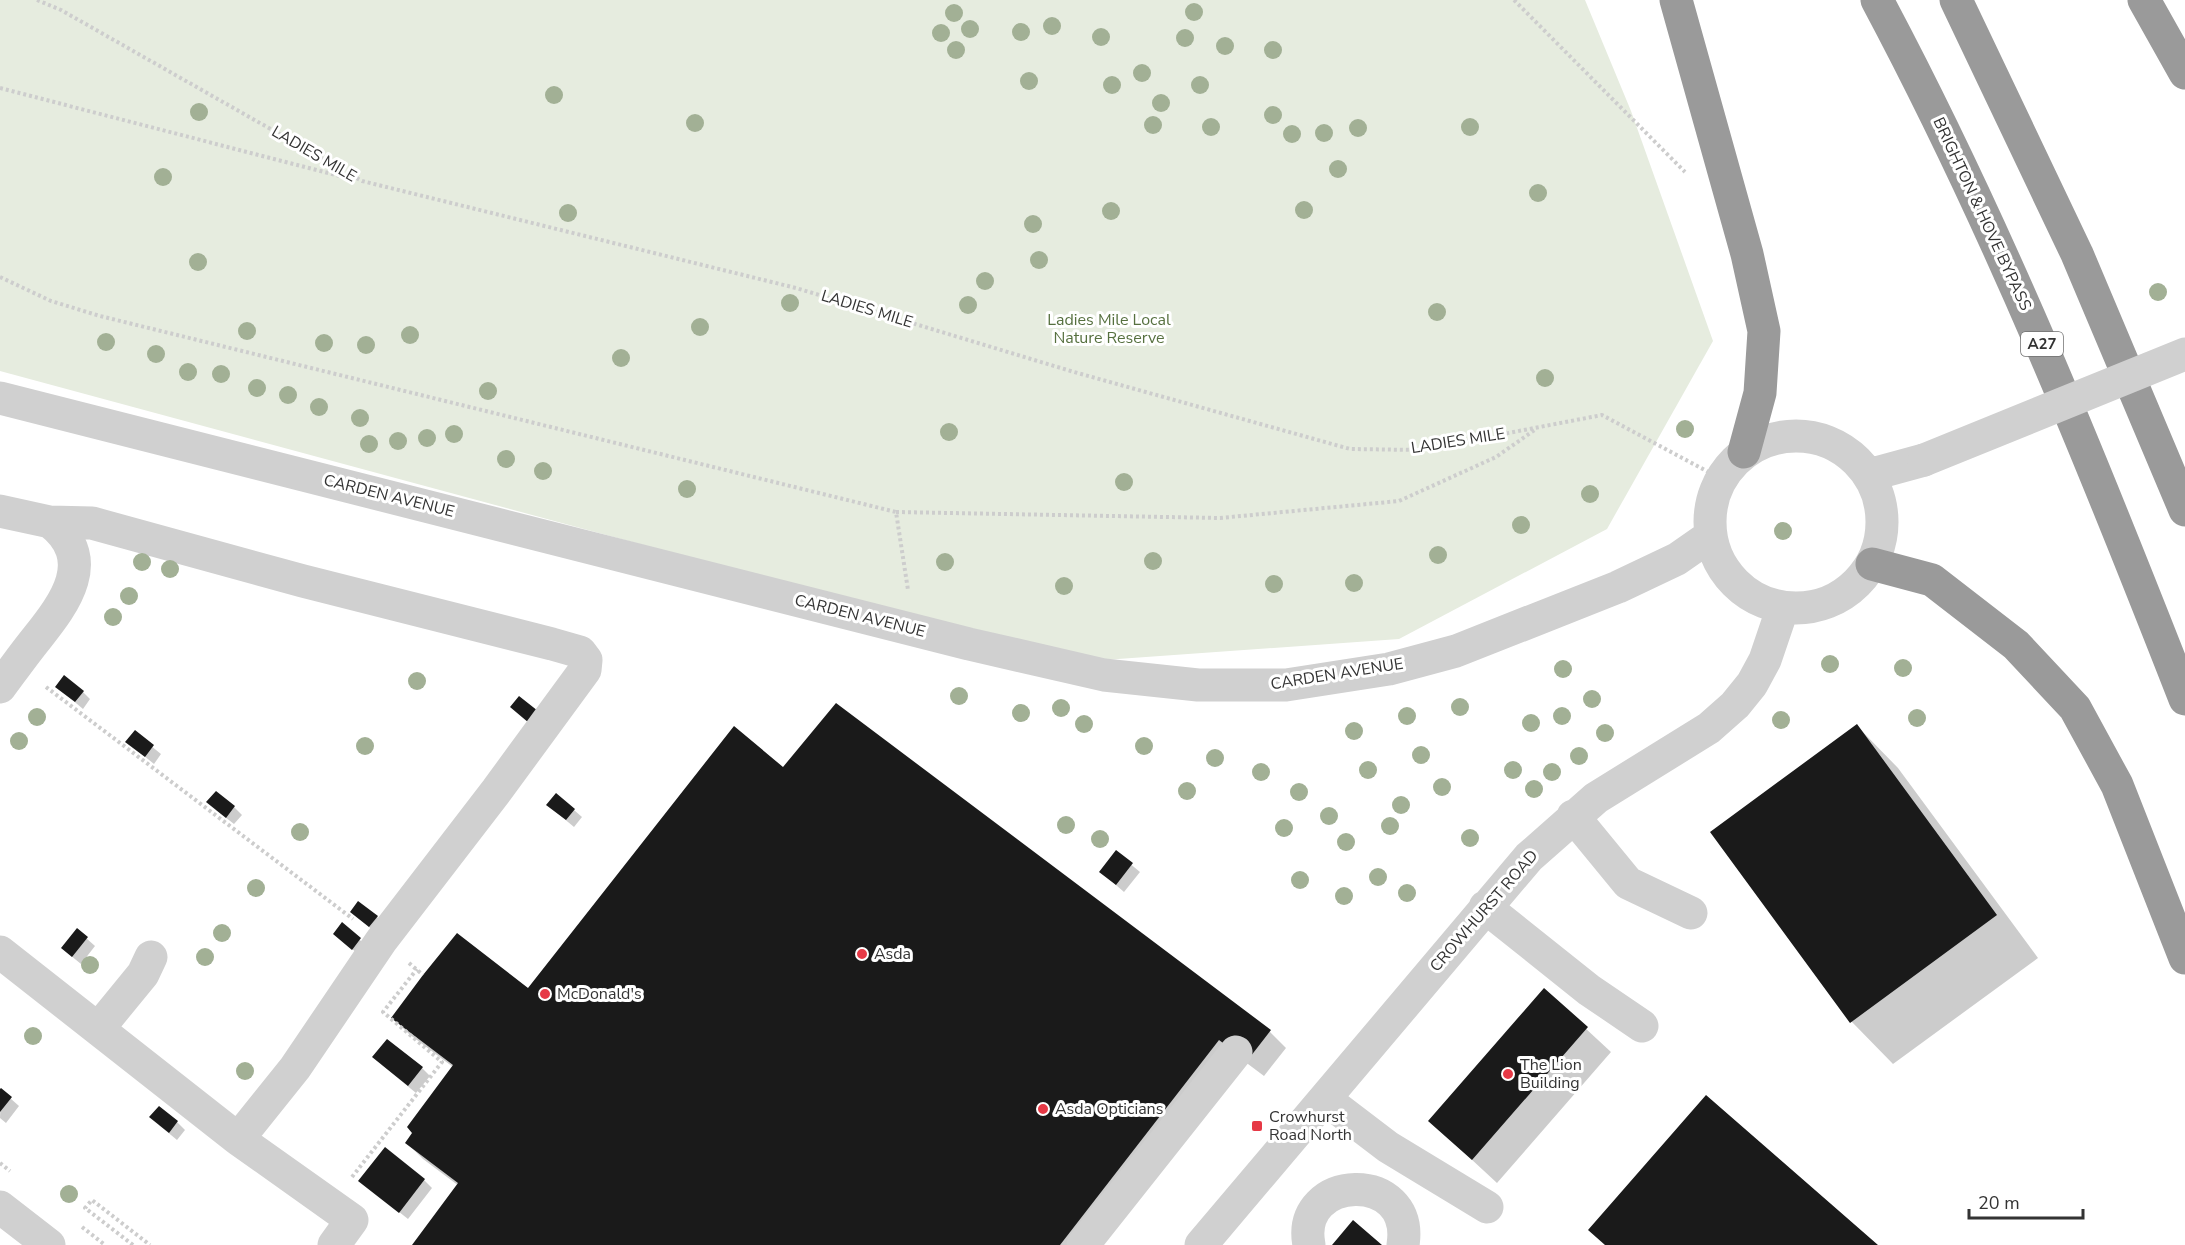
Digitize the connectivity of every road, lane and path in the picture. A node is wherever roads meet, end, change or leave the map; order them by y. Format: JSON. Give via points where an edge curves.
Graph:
{"nodes":[{"id":1,"x":37,"y":0,"type":"edge"},
{"id":2,"x":1514,"y":0,"type":"edge"},
{"id":3,"x":1676,"y":0,"type":"edge"},
{"id":4,"x":1877,"y":0,"type":"edge"},
{"id":5,"x":1956,"y":0,"type":"edge"},
{"id":6,"x":2144,"y":0,"type":"edge"},
{"id":7,"x":2185,"y":73,"type":"edge"},
{"id":8,"x":0,"y":88,"type":"edge"},
{"id":9,"x":1686,"y":173,"type":"dead end"},
{"id":10,"x":362,"y":181,"type":"junction"},
{"id":11,"x":0,"y":277,"type":"edge"},
{"id":12,"x":2185,"y":354,"type":"edge"},
{"id":13,"x":0,"y":398,"type":"edge"},
{"id":14,"x":1538,"y":427,"type":"junction"},
{"id":15,"x":1744,"y":452,"type":"junction"},
{"id":16,"x":1869,"y":475,"type":"junction"},
{"id":17,"x":1720,"y":478,"type":"junction"},
{"id":18,"x":2185,"y":510,"type":"edge"},
{"id":19,"x":0,"y":512,"type":"edge"},
{"id":20,"x":896,"y":512,"type":"junction"},
{"id":21,"x":50,"y":522,"type":"junction"},
{"id":22,"x":1710,"y":536,"type":"junction"},
{"id":23,"x":1872,"y":564,"type":"junction"},
{"id":24,"x":1783,"y":607,"type":"junction"},
{"id":25,"x":913,"y":629,"type":"junction"},
{"id":26,"x":8,"y":676,"type":"edge"},
{"id":27,"x":2185,"y":699,"type":"edge"},
{"id":28,"x":1573,"y":816,"type":"junction"},
{"id":29,"x":1485,"y":908,"type":"junction"},
{"id":30,"x":1691,"y":913,"type":"dead end"},
{"id":31,"x":381,"y":941,"type":"junction"},
{"id":32,"x":0,"y":952,"type":"edge"},
{"id":33,"x":151,"y":957,"type":"dead end"},
{"id":34,"x":2185,"y":958,"type":"edge"},
{"id":35,"x":417,"y":969,"type":"junction"},
{"id":36,"x":423,"y":975,"type":"dead end"},
{"id":37,"x":1642,"y":1026,"type":"dead end"},
{"id":38,"x":98,"y":1029,"type":"junction"},
{"id":39,"x":1236,"y":1052,"type":"dead end"},
{"id":40,"x":1325,"y":1099,"type":"junction"},
{"id":41,"x":238,"y":1139,"type":"junction"},
{"id":42,"x":331,"y":1204,"type":"junction"},
{"id":43,"x":0,"y":1207,"type":"edge"},
{"id":44,"x":1487,"y":1207,"type":"dead end"},
{"id":45,"x":49,"y":1245,"type":"edge"},
{"id":46,"x":133,"y":1245,"type":"edge"},
{"id":47,"x":150,"y":1245,"type":"edge"},
{"id":48,"x":334,"y":1245,"type":"edge"},
{"id":49,"x":1083,"y":1245,"type":"edge"},
{"id":50,"x":1201,"y":1245,"type":"edge"},
{"id":51,"x":1309,"y":1245,"type":"edge"},
{"id":52,"x":1403,"y":1245,"type":"edge"}],
"edges":[{"from":1,"to":10,"type":"path","name":"LADIES MILE"},
{"from":2,"to":9,"type":"path"},
{"from":3,"to":15,"type":"highway","via":[[1747,254],[1764,331],[1760,393]]},
{"from":4,"to":27,"type":"highway","name":"BRIGHTON & HOVE BYPASS","number":"A27","via":[[2014,279]]},
{"from":5,"to":18,"type":"highway","via":[[2077,254]]},
{"from":6,"to":7,"type":"highway"},
{"from":8,"to":10,"type":"path"},
{"from":10,"to":14,"type":"path","name":"LADIES MILE","via":[[796,288],[1074,372],[1350,449],[1420,450]]},
{"from":11,"to":20,"type":"path","via":[[51,301],[100,316]]},
{"from":12,"to":16,"type":"street","bridge":true,"via":[[1924,460]]},
{"from":13,"to":25,"type":"street","name":"CARDEN AVENUE"},
{"from":14,"to":17,"type":"path","name":"LADIES MILE","via":[[1602,415]]},
{"from":14,"to":20,"type":"path","via":[[1496,456],[1399,501],[1220,518]]},
{"from":15,"to":16,"type":"street","via":[[1769,439],[1797,435],[1825,440],[1850,455]]},
{"from":15,"to":17,"type":"street"},
{"from":16,"to":23,"type":"street","via":[[1879,496],[1882,520],[1881,542]]},
{"from":17,"to":22,"type":"street","via":[[1710,506]]},
{"from":19,"to":21,"type":"street"},
{"from":20,"to":25,"type":"path"},
{"from":21,"to":26,"type":"street","via":[[67,540],[74,576],[62,606]]},
{"from":21,"to":31,"type":"street","via":[[92,523],[580,652],[586,660],[585,670]]},
{"from":22,"to":24,"type":"street","via":[[1719,563],[1737,586],[1761,602]]},
{"from":22,"to":25,"type":"street","name":"CARDEN AVENUE","via":[[1677,559],[1618,587],[1456,651],[1389,669],[1286,685],[1198,686],[1104,675]]},
{"from":23,"to":24,"type":"street","via":[[1857,584],[1837,598],[1814,607]]},
{"from":23,"to":34,"type":"highway","via":[[1932,580],[2016,645],[2075,708],[2117,785]]},
{"from":24,"to":28,"type":"street","name":"CROWHURST ROAD","via":[[1765,660],[1735,705],[1709,728],[1622,780]]},
{"from":26,"to":31,"type":"path","via":[[92,719]]},
{"from":28,"to":29,"type":"street","name":"CROWHURST ROAD","via":[[1529,857]]},
{"from":28,"to":30,"type":"street","via":[[1628,883]]},
{"from":29,"to":37,"type":"street","via":[[1589,990]]},
{"from":29,"to":40,"type":"street","name":"CROWHURST ROAD"},
{"from":31,"to":35,"type":"path"},
{"from":31,"to":41,"type":"street","via":[[295,1068]]},
{"from":32,"to":38,"type":"street"},
{"from":33,"to":38,"type":"street","via":[[143,974]]},
{"from":35,"to":36,"type":"path"},
{"from":35,"to":42,"type":"path","via":[[383,1012],[442,1062]]},
{"from":38,"to":41,"type":"street"},
{"from":39,"to":49,"type":"street"},
{"from":40,"to":44,"type":"street","via":[[1388,1147]]},
{"from":40,"to":50,"type":"street","name":"CROWHURST ROAD"},
{"from":41,"to":42,"type":"street"},
{"from":42,"to":48,"type":"street","via":[[352,1220]]},
{"from":43,"to":45,"type":"street"},
{"from":46,"to":47,"type":"path","via":[[85,1208],[92,1200]]},
{"from":51,"to":52,"type":"street","via":[[1310,1222],[1319,1206],[1339,1191],[1357,1188],[1376,1192],[1391,1203],[1401,1219]]}]}
